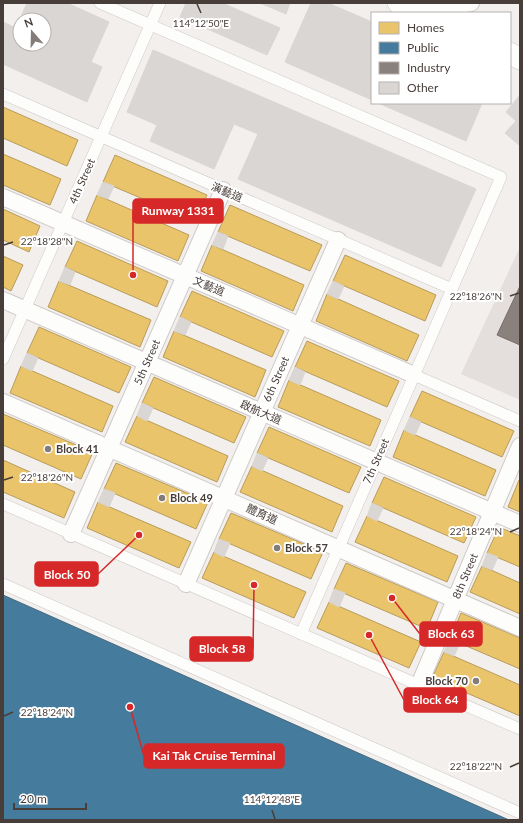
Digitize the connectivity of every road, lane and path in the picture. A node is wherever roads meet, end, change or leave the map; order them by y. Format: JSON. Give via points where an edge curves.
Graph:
{"nodes":[{"id":1,"x":100,"y":3,"type":"edge"},
{"id":2,"x":160,"y":3,"type":"edge"},
{"id":3,"x":398,"y":3,"type":"edge"},
{"id":4,"x":471,"y":3,"type":"edge"},
{"id":5,"x":418,"y":12,"type":"edge"},
{"id":6,"x":425,"y":12,"type":"edge"},
{"id":7,"x":151,"y":25,"type":"junction"},
{"id":8,"x":511,"y":54,"type":"edge"},
{"id":9,"x":520,"y":59,"type":"edge"},
{"id":10,"x":3,"y":94,"type":"edge"},
{"id":11,"x":101,"y":137,"type":"junction"},
{"id":12,"x":223,"y":190,"type":"junction"},
{"id":13,"x":3,"y":197,"type":"edge"},
{"id":14,"x":63,"y":223,"type":"junction"},
{"id":15,"x":338,"y":240,"type":"junction"},
{"id":16,"x":185,"y":276,"type":"junction"},
{"id":17,"x":452,"y":289,"type":"junction"},
{"id":18,"x":3,"y":300,"type":"edge"},
{"id":19,"x":25,"y":309,"type":"junction"},
{"id":20,"x":300,"y":326,"type":"junction"},
{"id":21,"x":3,"y":360,"type":"edge"},
{"id":22,"x":146,"y":362,"type":"junction"},
{"id":23,"x":414,"y":375,"type":"junction"},
{"id":24,"x":3,"y":402,"type":"edge"},
{"id":25,"x":262,"y":412,"type":"junction"},
{"id":26,"x":520,"y":421,"type":"edge"},
{"id":27,"x":520,"y":446,"type":"edge"},
{"id":28,"x":109,"y":448,"type":"junction"},
{"id":29,"x":376,"y":462,"type":"junction"},
{"id":30,"x":224,"y":498,"type":"junction"},
{"id":31,"x":3,"y":504,"type":"edge"},
{"id":32,"x":492,"y":512,"type":"junction"},
{"id":33,"x":520,"y":524,"type":"edge"},
{"id":34,"x":71,"y":534,"type":"junction"},
{"id":35,"x":338,"y":548,"type":"junction"},
{"id":36,"x":3,"y":584,"type":"edge"},
{"id":37,"x":186,"y":584,"type":"junction"},
{"id":38,"x":455,"y":599,"type":"junction"},
{"id":39,"x":520,"y":628,"type":"edge"},
{"id":40,"x":301,"y":634,"type":"junction"},
{"id":41,"x":419,"y":685,"type":"junction"},
{"id":42,"x":520,"y":729,"type":"edge"},
{"id":43,"x":520,"y":813,"type":"edge"}],
"edges":[{"from":1,"to":7,"type":"lane"},
{"from":2,"to":7,"type":"lane","name":"4th Street"},
{"from":3,"to":5,"type":"street"},
{"from":4,"to":6,"type":"street"},
{"from":7,"to":11,"type":"lane","name":"4th Street"},
{"from":7,"to":17,"type":"lane","name":"7th Street","via":[[501,177]]},
{"from":8,"to":9,"type":"street"},
{"from":10,"to":11,"type":"lane","name":"演藝道"},
{"from":11,"to":12,"type":"lane","name":"演藝道"},
{"from":11,"to":14,"type":"lane","name":"4th Street"},
{"from":12,"to":15,"type":"lane","name":"演藝道"},
{"from":12,"to":16,"type":"street","name":"5th Street"},
{"from":13,"to":14,"type":"street","name":"文藝道"},
{"from":14,"to":16,"type":"street","name":"文藝道"},
{"from":14,"to":19,"type":"lane","name":"4th Street"},
{"from":15,"to":17,"type":"lane","name":"演藝道"},
{"from":15,"to":20,"type":"street","name":"6th Street"},
{"from":16,"to":20,"type":"street","name":"文藝道"},
{"from":16,"to":22,"type":"street","name":"5th Street"},
{"from":17,"to":23,"type":"lane","name":"7th Street"},
{"from":18,"to":19,"type":"street","name":"啟航大道"},
{"from":19,"to":21,"type":"lane","name":"4th Street"},
{"from":19,"to":22,"type":"street","name":"啟航大道"},
{"from":20,"to":23,"type":"street","name":"文藝道"},
{"from":20,"to":25,"type":"street","name":"6th Street"},
{"from":22,"to":25,"type":"street","name":"啟航大道"},
{"from":22,"to":28,"type":"street","name":"5th Street"},
{"from":23,"to":26,"type":"lane"},
{"from":23,"to":29,"type":"lane","name":"7th Street"},
{"from":24,"to":28,"type":"street","name":"體育道"},
{"from":25,"to":29,"type":"street","name":"啟航大道"},
{"from":25,"to":30,"type":"street","name":"6th Street"},
{"from":27,"to":32,"type":"street","name":"8th Street"},
{"from":28,"to":30,"type":"street","name":"體育道"},
{"from":28,"to":34,"type":"street","name":"5th Street"},
{"from":29,"to":32,"type":"street","name":"啟航大道"},
{"from":29,"to":35,"type":"lane","name":"7th Street"},
{"from":30,"to":35,"type":"street","name":"體育道"},
{"from":30,"to":37,"type":"street","name":"6th Street"},
{"from":31,"to":34,"type":"lane"},
{"from":32,"to":33,"type":"street","name":"啟航大道"},
{"from":32,"to":38,"type":"street","name":"8th Street"},
{"from":34,"to":37,"type":"lane"},
{"from":35,"to":38,"type":"street","name":"體育道"},
{"from":35,"to":40,"type":"lane","name":"7th Street"},
{"from":36,"to":43,"type":"lane"},
{"from":37,"to":40,"type":"lane"},
{"from":38,"to":39,"type":"street","name":"體育道"},
{"from":38,"to":41,"type":"street","name":"8th Street"},
{"from":40,"to":41,"type":"lane"},
{"from":41,"to":42,"type":"lane"}]}
